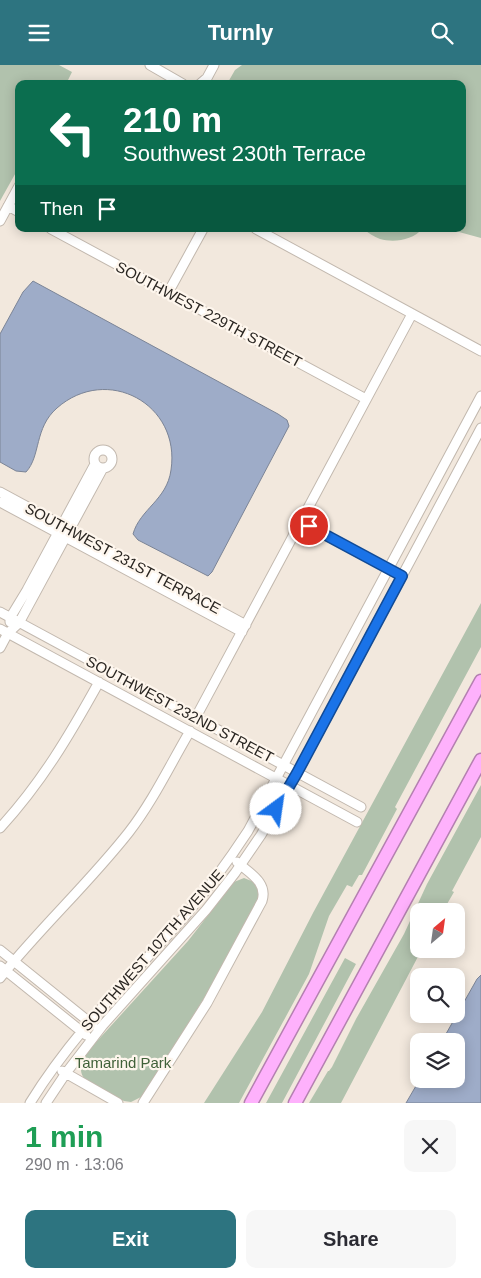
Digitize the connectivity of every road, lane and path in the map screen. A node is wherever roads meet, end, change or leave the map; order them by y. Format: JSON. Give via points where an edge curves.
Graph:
{"nodes":[{"id":1,"x":150,"y":65,"type":"edge"},
{"id":2,"x":214,"y":65,"type":"edge"},
{"id":3,"x":176,"y":80,"type":"edge"},
{"id":4,"x":205,"y":80,"type":"edge"},
{"id":5,"x":15,"y":193,"type":"edge"},
{"id":6,"x":8,"y":206,"type":"junction"},
{"id":7,"x":15,"y":210,"type":"edge"},
{"id":8,"x":0,"y":221,"type":"edge"},
{"id":9,"x":57,"y":232,"type":"edge"},
{"id":10,"x":201,"y":232,"type":"edge"},
{"id":11,"x":262,"y":232,"type":"edge"},
{"id":12,"x":169,"y":291,"type":"junction"},
{"id":13,"x":412,"y":314,"type":"junction"},
{"id":14,"x":481,"y":351,"type":"edge"},
{"id":15,"x":481,"y":396,"type":"edge"},
{"id":16,"x":366,"y":399,"type":"junction"},
{"id":17,"x":481,"y":428,"type":"edge"},
{"id":18,"x":99,"y":466,"type":"dead end"},
{"id":19,"x":0,"y":492,"type":"edge"},
{"id":20,"x":0,"y":502,"type":"edge"},
{"id":21,"x":301,"y":521,"type":"junction"},
{"id":22,"x":63,"y":531,"type":"junction"},
{"id":23,"x":389,"y":569,"type":"junction"},
{"id":24,"x":402,"y":576,"type":"junction"},
{"id":25,"x":0,"y":612,"type":"edge"},
{"id":26,"x":10,"y":618,"type":"junction"},
{"id":27,"x":19,"y":623,"type":"junction"},
{"id":28,"x":244,"y":629,"type":"junction"},
{"id":29,"x":4,"y":631,"type":"edge"},
{"id":30,"x":0,"y":648,"type":"edge"},
{"id":31,"x":481,"y":681,"type":"edge"},
{"id":32,"x":99,"y":682,"type":"junction"},
{"id":33,"x":196,"y":717,"type":"junction"},
{"id":34,"x":190,"y":731,"type":"junction"},
{"id":35,"x":481,"y":760,"type":"edge"},
{"id":36,"x":283,"y":765,"type":"junction"},
{"id":37,"x":297,"y":773,"type":"junction"},
{"id":38,"x":276,"y":779,"type":"junction"},
{"id":39,"x":290,"y":786,"type":"junction"},
{"id":40,"x":361,"y":807,"type":"dead end"},
{"id":41,"x":357,"y":822,"type":"dead end"},
{"id":42,"x":0,"y":828,"type":"edge"},
{"id":43,"x":231,"y":857,"type":"junction"},
{"id":44,"x":240,"y":865,"type":"junction"},
{"id":45,"x":0,"y":950,"type":"edge"},
{"id":46,"x":14,"y":961,"type":"junction"},
{"id":47,"x":2,"y":972,"type":"edge"},
{"id":48,"x":89,"y":1022,"type":"junction"},
{"id":49,"x":99,"y":1030,"type":"junction"},
{"id":50,"x":81,"y":1032,"type":"junction"},
{"id":51,"x":92,"y":1040,"type":"junction"},
{"id":52,"x":55,"y":1066,"type":"junction"},
{"id":53,"x":66,"y":1073,"type":"junction"},
{"id":54,"x":30,"y":1103,"type":"edge"},
{"id":55,"x":46,"y":1103,"type":"edge"},
{"id":56,"x":118,"y":1103,"type":"edge"},
{"id":57,"x":143,"y":1103,"type":"edge"},
{"id":58,"x":251,"y":1103,"type":"edge"},
{"id":59,"x":295,"y":1103,"type":"edge"}],
"edges":[{"from":1,"to":3,"type":"street"},
{"from":2,"to":4,"type":"street"},
{"from":5,"to":6,"type":"street"},
{"from":6,"to":7,"type":"street"},
{"from":6,"to":8,"type":"street"},
{"from":9,"to":12,"type":"street","name":"SOUTHWEST 229TH STREET"},
{"from":10,"to":12,"type":"street"},
{"from":11,"to":13,"type":"street"},
{"from":12,"to":16,"type":"street","name":"SOUTHWEST 229TH STREET"},
{"from":13,"to":14,"type":"street"},
{"from":13,"to":16,"type":"street"},
{"from":15,"to":23,"type":"street","name":"SOUTHWEST 107TH AVENUE"},
{"from":16,"to":21,"type":"street"},
{"from":17,"to":24,"type":"street","name":"SOUTHWEST 107TH AVENUE"},
{"from":18,"to":22,"type":"street"},
{"from":19,"to":22,"type":"street","name":"SOUTHWEST 231ST TERRACE"},
{"from":20,"to":22,"type":"street","name":"SOUTHWEST 231ST TERRACE"},
{"from":21,"to":23,"type":"street"},
{"from":21,"to":28,"type":"street"},
{"from":22,"to":26,"type":"street"},
{"from":22,"to":27,"type":"street"},
{"from":22,"to":28,"type":"street","name":"SOUTHWEST 231ST TERRACE"},
{"from":23,"to":24,"type":"street"},
{"from":23,"to":36,"type":"street","name":"SOUTHWEST 107TH AVENUE"},
{"from":24,"to":37,"type":"street","name":"SOUTHWEST 107TH AVENUE"},
{"from":25,"to":26,"type":"street","name":"SOUTHWEST 232ND STREET"},
{"from":26,"to":27,"type":"street","name":"SOUTHWEST 232ND STREET"},
{"from":26,"to":29,"type":"street"},
{"from":27,"to":29,"type":"street"},
{"from":27,"to":33,"type":"street","name":"SOUTHWEST 232ND STREET"},
{"from":28,"to":33,"type":"street"},
{"from":29,"to":30,"type":"street"},
{"from":29,"to":32,"type":"street","name":"SOUTHWEST 232ND STREET"},
{"from":31,"to":58,"type":"highway"},
{"from":32,"to":34,"type":"street","name":"SOUTHWEST 232ND STREET"},
{"from":32,"to":42,"type":"street","via":[[56,756]]},
{"from":33,"to":36,"type":"street","name":"SOUTHWEST 232ND STREET"},
{"from":34,"to":38,"type":"street","name":"SOUTHWEST 232ND STREET"},
{"from":34,"to":46,"type":"street","via":[[130,831]]},
{"from":35,"to":59,"type":"highway"},
{"from":36,"to":37,"type":"street","name":"SOUTHWEST 232ND STREET"},
{"from":36,"to":38,"type":"street","name":"SOUTHWEST 107TH AVENUE"},
{"from":37,"to":39,"type":"street","name":"SOUTHWEST 107TH AVENUE"},
{"from":37,"to":40,"type":"street","name":"SOUTHWEST 232ND STREET"},
{"from":38,"to":39,"type":"street","name":"SOUTHWEST 232ND STREET"},
{"from":38,"to":43,"type":"street","name":"SOUTHWEST 107TH AVENUE"},
{"from":39,"to":41,"type":"street","name":"SOUTHWEST 232ND STREET"},
{"from":39,"to":44,"type":"street","name":"SOUTHWEST 107TH AVENUE"},
{"from":43,"to":44,"type":"street"},
{"from":43,"to":48,"type":"street","name":"SOUTHWEST 107TH AVENUE","via":[[186,915]]},
{"from":44,"to":49,"type":"street","name":"SOUTHWEST 107TH AVENUE","via":[[197,921]]},
{"from":44,"to":57,"type":"street","via":[[261,884],[262,901],[206,1003]]},
{"from":45,"to":46,"type":"street"},
{"from":46,"to":47,"type":"street"},
{"from":46,"to":48,"type":"street"},
{"from":47,"to":50,"type":"street"},
{"from":48,"to":49,"type":"street"},
{"from":48,"to":50,"type":"street","name":"SOUTHWEST 107TH AVENUE"},
{"from":49,"to":51,"type":"street","name":"SOUTHWEST 107TH AVENUE"},
{"from":50,"to":51,"type":"street"},
{"from":50,"to":52,"type":"street","name":"SOUTHWEST 107TH AVENUE"},
{"from":51,"to":53,"type":"street","name":"SOUTHWEST 107TH AVENUE"},
{"from":52,"to":53,"type":"street"},
{"from":52,"to":54,"type":"street","name":"SOUTHWEST 107TH AVENUE"},
{"from":53,"to":55,"type":"street","name":"SOUTHWEST 107TH AVENUE"},
{"from":53,"to":56,"type":"street"}]}
